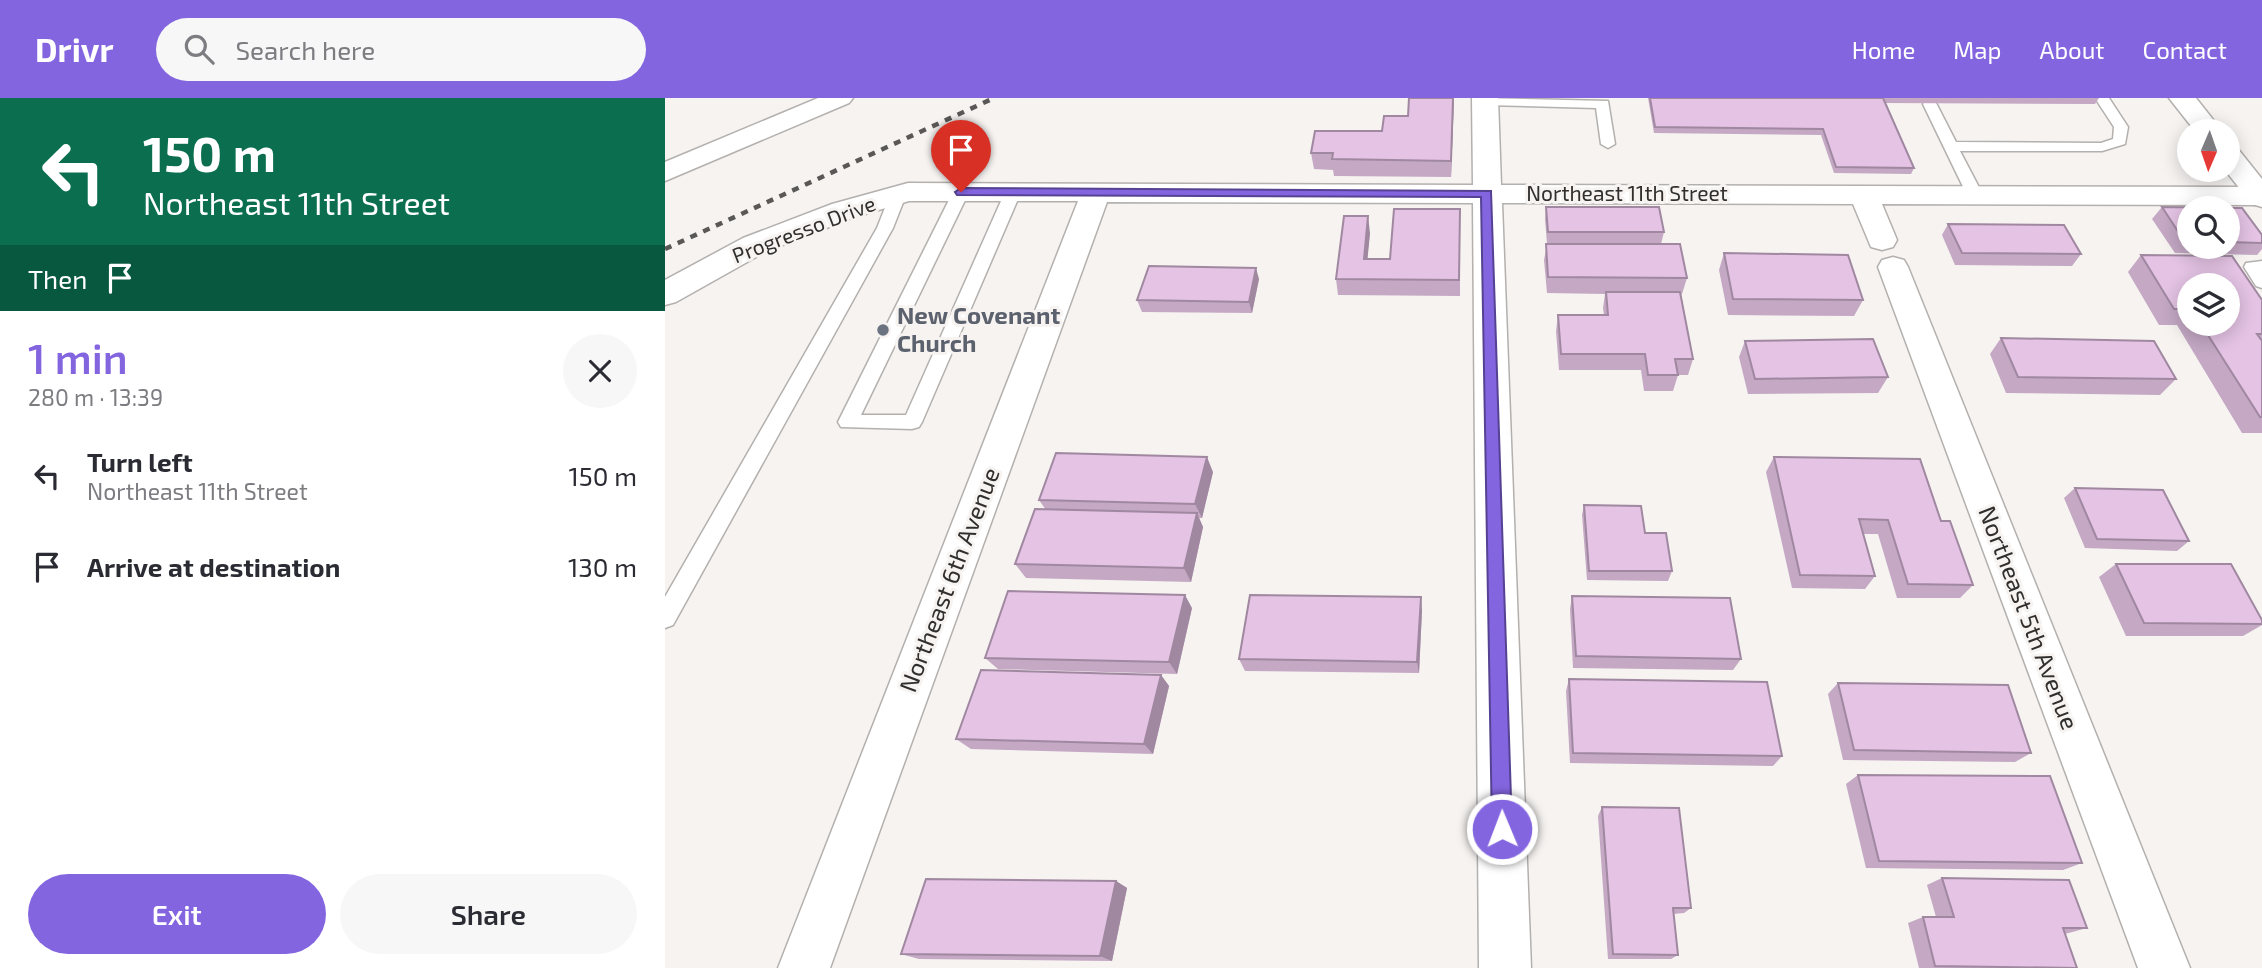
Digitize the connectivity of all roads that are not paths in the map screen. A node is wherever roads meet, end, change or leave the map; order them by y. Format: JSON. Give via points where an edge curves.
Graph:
{"nodes":[{"id":1,"x":841,"y":98,"type":"edge"},
{"id":2,"x":2102,"y":98,"type":"edge"},
{"id":3,"x":2182,"y":98,"type":"edge"},
{"id":4,"x":1485,"y":99,"type":"edge"},
{"id":5,"x":1547,"y":100,"type":"edge"},
{"id":6,"x":1930,"y":104,"type":"dead end"},
{"id":7,"x":2199,"y":119,"type":"edge"},
{"id":8,"x":1608,"y":144,"type":"dead end"},
{"id":9,"x":1951,"y":146,"type":"junction"},
{"id":10,"x":2240,"y":170,"type":"edge"},
{"id":11,"x":665,"y":172,"type":"edge"},
{"id":12,"x":961,"y":192,"type":"junction"},
{"id":13,"x":1013,"y":192,"type":"junction"},
{"id":14,"x":1096,"y":192,"type":"junction"},
{"id":15,"x":903,"y":193,"type":"junction"},
{"id":16,"x":1487,"y":194,"type":"junction"},
{"id":17,"x":1864,"y":195,"type":"junction"},
{"id":18,"x":1975,"y":195,"type":"junction"},
{"id":19,"x":2262,"y":197,"type":"edge"},
{"id":20,"x":2262,"y":267,"type":"edge"},
{"id":21,"x":2262,"y":282,"type":"edge"},
{"id":22,"x":665,"y":294,"type":"edge"},
{"id":23,"x":665,"y":618,"type":"edge"},
{"id":24,"x":804,"y":968,"type":"edge"},
{"id":25,"x":1505,"y":968,"type":"edge"},
{"id":26,"x":2164,"y":968,"type":"edge"}],
"edges":[{"from":1,"to":11,"type":"street"},
{"from":2,"to":9,"type":"lane","via":[[2121,127],[2120,141],[2102,147]]},
{"from":3,"to":7,"type":"street"},
{"from":4,"to":5,"type":"lane"},
{"from":4,"to":16,"type":"street"},
{"from":5,"to":8,"type":"lane","via":[[1603,104]]},
{"from":6,"to":9,"type":"lane"},
{"from":9,"to":18,"type":"lane"},
{"from":10,"to":19,"type":"street"},
{"from":12,"to":13,"type":"street","name":"Northeast 11th Street"},
{"from":12,"to":13,"type":"lane","via":[[848,422],[912,422]]},
{"from":12,"to":15,"type":"street","name":"Northeast 11th Street"},
{"from":13,"to":14,"type":"street","name":"Northeast 11th Street"},
{"from":14,"to":16,"type":"street","name":"Northeast 11th Street"},
{"from":14,"to":24,"type":"street","name":"Northeast 6th Avenue"},
{"from":15,"to":22,"type":"street","name":"Progresso Drive","via":[[754,245]]},
{"from":15,"to":23,"type":"lane"},
{"from":16,"to":17,"type":"street","name":"Northeast 11th Street"},
{"from":16,"to":25,"type":"street"},
{"from":17,"to":18,"type":"street","name":"Northeast 11th Street"},
{"from":17,"to":26,"type":"street","name":"Northeast 5th Avenue"},
{"from":18,"to":19,"type":"street","name":"Northeast 11th Street"},
{"from":20,"to":21,"type":"lane","via":[[2252,267]]}]}
